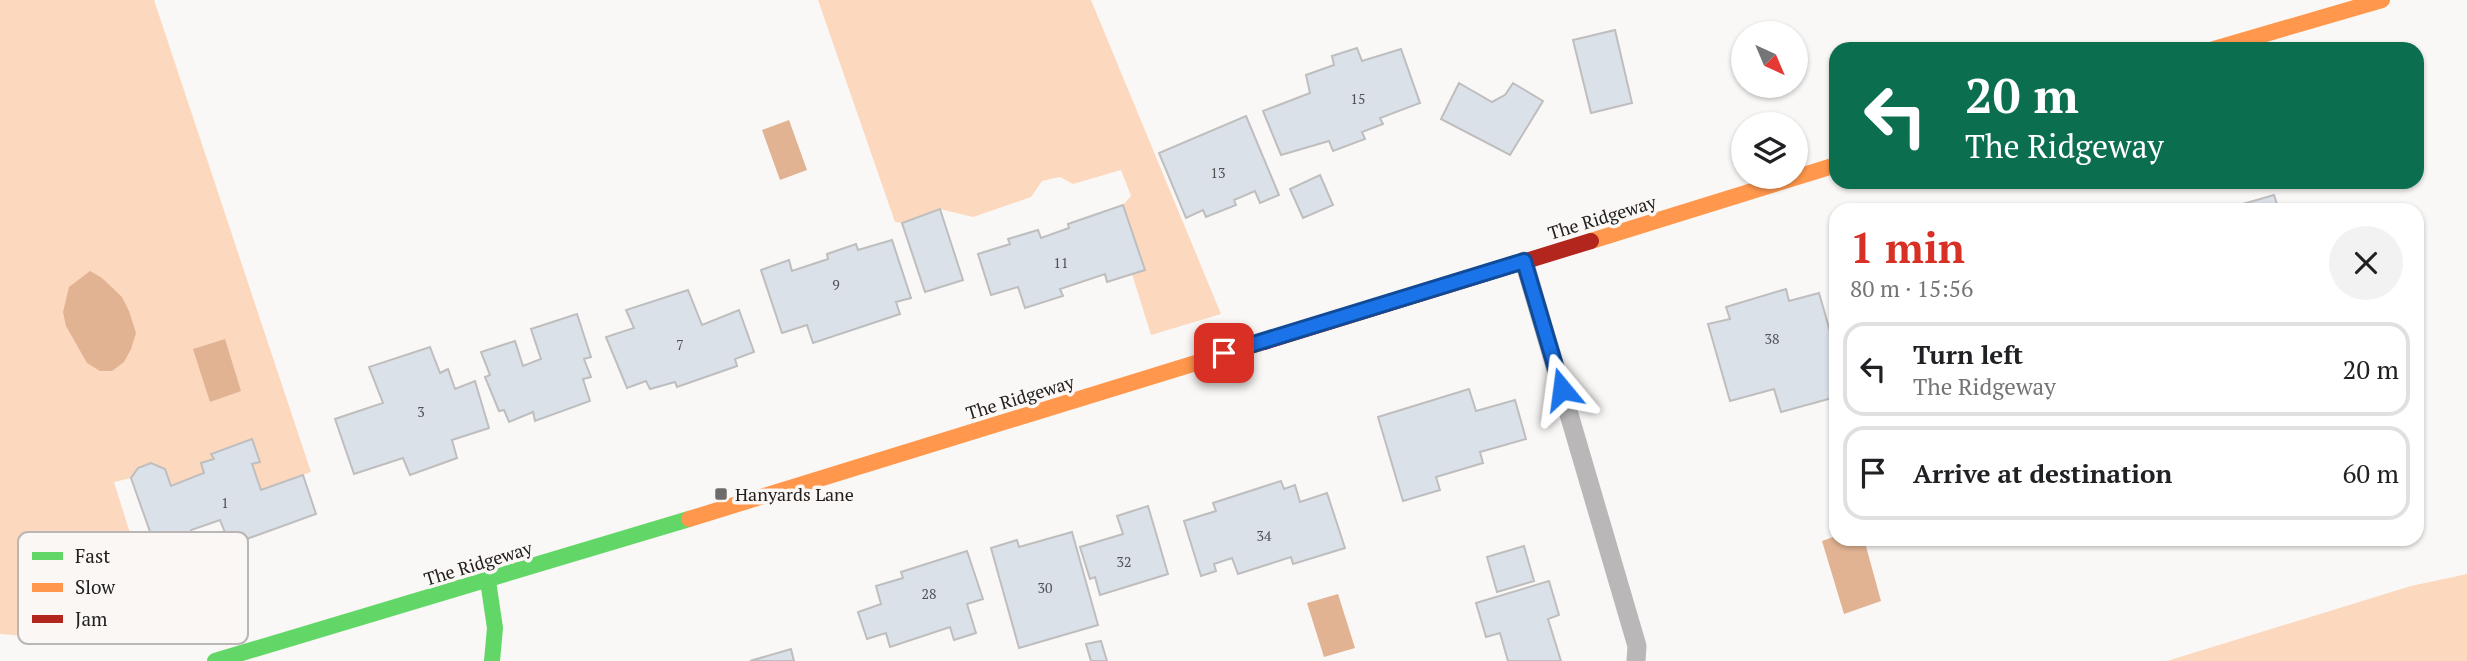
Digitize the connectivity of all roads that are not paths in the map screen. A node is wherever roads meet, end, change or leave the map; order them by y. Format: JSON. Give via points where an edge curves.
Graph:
{"nodes":[{"id":1,"x":2382,"y":0,"type":"edge"},
{"id":2,"x":2238,"y":42,"type":"edge"},
{"id":3,"x":1829,"y":167,"type":"edge"},
{"id":4,"x":1524,"y":261,"type":"junction"},
{"id":5,"x":488,"y":581,"type":"junction"},
{"id":6,"x":215,"y":661,"type":"edge"},
{"id":7,"x":492,"y":661,"type":"edge"},
{"id":8,"x":1636,"y":661,"type":"edge"}],
"edges":[{"from":1,"to":2,"type":"street"},
{"from":3,"to":4,"type":"street","name":"The Ridgeway"},
{"from":4,"to":5,"type":"street","name":"The Ridgeway"},
{"from":4,"to":8,"type":"lane","via":[[1637,646]]},
{"from":5,"to":6,"type":"street","name":"The Ridgeway"},
{"from":5,"to":7,"type":"street","via":[[495,628]]}]}
